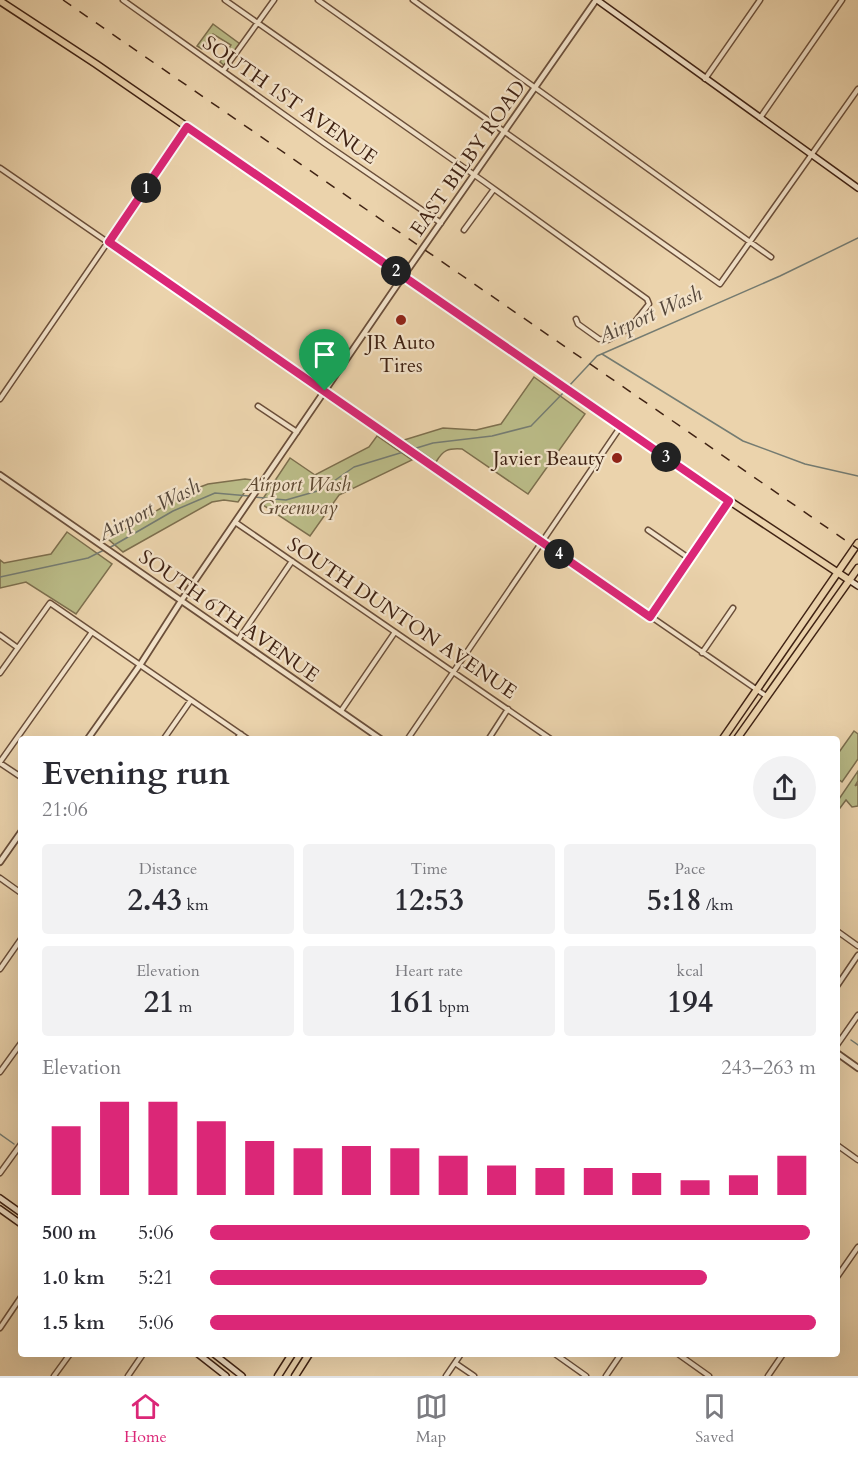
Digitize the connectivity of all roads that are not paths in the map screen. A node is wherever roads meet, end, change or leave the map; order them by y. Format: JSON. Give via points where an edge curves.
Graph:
{"nodes":[{"id":1,"x":123,"y":0,"type":"edge"},
{"id":2,"x":225,"y":0,"type":"edge"},
{"id":3,"x":274,"y":0,"type":"edge"},
{"id":4,"x":318,"y":0,"type":"edge"},
{"id":5,"x":413,"y":0,"type":"edge"},
{"id":6,"x":597,"y":0,"type":"edge"},
{"id":7,"x":760,"y":0,"type":"edge"},
{"id":8,"x":842,"y":0,"type":"edge"},
{"id":9,"x":0,"y":1,"type":"edge"},
{"id":10,"x":258,"y":23,"type":"junction"},
{"id":11,"x":223,"y":72,"type":"junction"},
{"id":12,"x":705,"y":79,"type":"junction"},
{"id":13,"x":534,"y":89,"type":"junction"},
{"id":14,"x":858,"y":89,"type":"edge"},
{"id":15,"x":759,"y":118,"type":"junction"},
{"id":16,"x":187,"y":127,"type":"junction"},
{"id":17,"x":504,"y":132,"type":"junction"},
{"id":18,"x":811,"y":154,"type":"junction"},
{"id":19,"x":0,"y":168,"type":"edge"},
{"id":20,"x":475,"y":175,"type":"junction"},
{"id":21,"x":858,"y":188,"type":"edge"},
{"id":22,"x":494,"y":189,"type":"junction"},
{"id":23,"x":441,"y":223,"type":"junction"},
{"id":24,"x":464,"y":230,"type":"dead end"},
{"id":25,"x":109,"y":242,"type":"junction"},
{"id":26,"x":749,"y":242,"type":"junction"},
{"id":27,"x":771,"y":257,"type":"dead end"},
{"id":28,"x":404,"y":276,"type":"junction"},
{"id":29,"x":576,"y":319,"type":"dead end"},
{"id":30,"x":325,"y":391,"type":"junction"},
{"id":31,"x":0,"y":399,"type":"edge"},
{"id":32,"x":258,"y":406,"type":"dead end"},
{"id":33,"x":621,"y":426,"type":"junction"},
{"id":34,"x":297,"y":432,"type":"junction"},
{"id":35,"x":0,"y":476,"type":"edge"},
{"id":36,"x":729,"y":501,"type":"junction"},
{"id":37,"x":235,"y":522,"type":"junction"},
{"id":38,"x":648,"y":530,"type":"dead end"},
{"id":39,"x":542,"y":543,"type":"junction"},
{"id":40,"x":858,"y":543,"type":"edge"},
{"id":41,"x":690,"y":559,"type":"junction"},
{"id":42,"x":292,"y":561,"type":"junction"},
{"id":43,"x":858,"y":568,"type":"edge"},
{"id":44,"x":837,"y":573,"type":"junction"},
{"id":45,"x":849,"y":580,"type":"junction"},
{"id":46,"x":858,"y":586,"type":"edge"},
{"id":47,"x":181,"y":601,"type":"junction"},
{"id":48,"x":733,"y":608,"type":"dead end"},
{"id":49,"x":650,"y":617,"type":"junction"},
{"id":50,"x":92,"y":632,"type":"junction"},
{"id":51,"x":395,"y":632,"type":"junction"},
{"id":52,"x":0,"y":635,"type":"edge"},
{"id":53,"x":238,"y":640,"type":"junction"},
{"id":54,"x":18,"y":648,"type":"junction"},
{"id":55,"x":702,"y":653,"type":"junction"},
{"id":56,"x":140,"y":665,"type":"junction"},
{"id":57,"x":454,"y":672,"type":"junction"},
{"id":58,"x":0,"y":673,"type":"edge"},
{"id":59,"x":757,"y":690,"type":"junction"},
{"id":60,"x":766,"y":696,"type":"junction"},
{"id":61,"x":191,"y":700,"type":"junction"},
{"id":62,"x":508,"y":709,"type":"junction"},
{"id":63,"x":341,"y":711,"type":"junction"},
{"id":64,"x":240,"y":734,"type":"joint"},
{"id":65,"x":18,"y":736,"type":"edge"},
{"id":66,"x":90,"y":736,"type":"edge"},
{"id":67,"x":165,"y":736,"type":"edge"},
{"id":68,"x":243,"y":736,"type":"edge"},
{"id":69,"x":376,"y":736,"type":"edge"},
{"id":70,"x":410,"y":736,"type":"edge"},
{"id":71,"x":491,"y":736,"type":"edge"},
{"id":72,"x":546,"y":736,"type":"edge"},
{"id":73,"x":725,"y":736,"type":"edge"},
{"id":74,"x":739,"y":736,"type":"edge"},
{"id":75,"x":18,"y":737,"type":"edge"},
{"id":76,"x":0,"y":762,"type":"edge"},
{"id":77,"x":18,"y":775,"type":"edge"},
{"id":78,"x":18,"y":836,"type":"edge"},
{"id":79,"x":0,"y":862,"type":"edge"},
{"id":80,"x":0,"y":878,"type":"edge"},
{"id":81,"x":18,"y":891,"type":"edge"},
{"id":82,"x":840,"y":934,"type":"edge"},
{"id":83,"x":18,"y":943,"type":"edge"},
{"id":84,"x":858,"y":946,"type":"edge"},
{"id":85,"x":858,"y":955,"type":"edge"},
{"id":86,"x":0,"y":969,"type":"edge"},
{"id":87,"x":840,"y":982,"type":"edge"},
{"id":88,"x":858,"y":1015,"type":"edge"},
{"id":89,"x":840,"y":1041,"type":"edge"},
{"id":90,"x":18,"y":1047,"type":"edge"},
{"id":91,"x":840,"y":1055,"type":"edge"},
{"id":92,"x":858,"y":1068,"type":"edge"},
{"id":93,"x":0,"y":1072,"type":"edge"},
{"id":94,"x":840,"y":1147,"type":"edge"},
{"id":95,"x":18,"y":1148,"type":"edge"},
{"id":96,"x":858,"y":1160,"type":"edge"},
{"id":97,"x":0,"y":1173,"type":"edge"},
{"id":98,"x":0,"y":1198,"type":"edge"},
{"id":99,"x":0,"y":1209,"type":"edge"},
{"id":100,"x":18,"y":1211,"type":"edge"},
{"id":101,"x":18,"y":1222,"type":"edge"},
{"id":102,"x":858,"y":1247,"type":"edge"},
{"id":103,"x":840,"y":1273,"type":"edge"},
{"id":104,"x":18,"y":1301,"type":"edge"},
{"id":105,"x":0,"y":1328,"type":"edge"},
{"id":106,"x":68,"y":1357,"type":"edge"},
{"id":107,"x":141,"y":1357,"type":"edge"},
{"id":108,"x":202,"y":1357,"type":"edge"},
{"id":109,"x":218,"y":1357,"type":"edge"},
{"id":110,"x":290,"y":1357,"type":"edge"},
{"id":111,"x":307,"y":1357,"type":"edge"},
{"id":112,"x":459,"y":1357,"type":"edge"},
{"id":113,"x":559,"y":1357,"type":"edge"},
{"id":114,"x":619,"y":1357,"type":"edge"},
{"id":115,"x":682,"y":1357,"type":"edge"},
{"id":116,"x":781,"y":1357,"type":"edge"},
{"id":117,"x":455,"y":1363,"type":"junction"},
{"id":118,"x":54,"y":1376,"type":"edge"},
{"id":119,"x":128,"y":1376,"type":"edge"},
{"id":120,"x":226,"y":1376,"type":"edge"},
{"id":121,"x":242,"y":1376,"type":"edge"},
{"id":122,"x":278,"y":1376,"type":"edge"},
{"id":123,"x":294,"y":1376,"type":"edge"},
{"id":124,"x":446,"y":1376,"type":"edge"},
{"id":125,"x":474,"y":1376,"type":"edge"},
{"id":126,"x":586,"y":1376,"type":"edge"},
{"id":127,"x":606,"y":1376,"type":"edge"},
{"id":128,"x":709,"y":1376,"type":"edge"},
{"id":129,"x":768,"y":1376,"type":"edge"}],
"edges":[{"from":1,"to":11,"type":"street","name":"SOUTH 1ST AVENUE"},
{"from":2,"to":10,"type":"street"},
{"from":3,"to":10,"type":"street"},
{"from":4,"to":17,"type":"street"},
{"from":5,"to":13,"type":"street"},
{"from":6,"to":12,"type":"main road"},
{"from":6,"to":13,"type":"street","name":"EAST BILBY ROAD"},
{"from":7,"to":12,"type":"street"},
{"from":8,"to":15,"type":"street"},
{"from":9,"to":16,"type":"main road"},
{"from":10,"to":11,"type":"street"},
{"from":10,"to":20,"type":"street"},
{"from":11,"to":23,"type":"street","name":"SOUTH 1ST AVENUE"},
{"from":12,"to":15,"type":"main road"},
{"from":13,"to":17,"type":"street","name":"EAST BILBY ROAD"},
{"from":13,"to":26,"type":"street"},
{"from":14,"to":18,"type":"street"},
{"from":15,"to":18,"type":"main road"},
{"from":16,"to":25,"type":"street"},
{"from":16,"to":28,"type":"main road"},
{"from":17,"to":20,"type":"street","name":"EAST BILBY ROAD"},
{"from":17,"to":26,"type":"street","via":[[720,284]]},
{"from":18,"to":21,"type":"main road"},
{"from":18,"to":26,"type":"street"},
{"from":19,"to":25,"type":"street"},
{"from":20,"to":22,"type":"street"},
{"from":20,"to":23,"type":"street","name":"EAST BILBY ROAD"},
{"from":22,"to":24,"type":"street"},
{"from":22,"to":29,"type":"street","via":[[647,299],[649,306],[630,328],[608,340],[602,340]]},
{"from":23,"to":28,"type":"street","name":"EAST BILBY ROAD"},
{"from":25,"to":30,"type":"street"},
{"from":25,"to":31,"type":"street"},
{"from":26,"to":27,"type":"street"},
{"from":28,"to":30,"type":"street","name":"EAST BILBY ROAD"},
{"from":28,"to":33,"type":"main road"},
{"from":30,"to":34,"type":"street","name":"EAST BILBY ROAD"},
{"from":30,"to":39,"type":"street"},
{"from":32,"to":34,"type":"street"},
{"from":33,"to":36,"type":"main road"},
{"from":33,"to":39,"type":"street"},
{"from":34,"to":37,"type":"street","name":"EAST BILBY ROAD"},
{"from":35,"to":47,"type":"street","name":"SOUTH 6TH AVENUE"},
{"from":36,"to":41,"type":"street"},
{"from":36,"to":44,"type":"main road"},
{"from":37,"to":42,"type":"street","name":"SOUTH DUNTON AVENUE"},
{"from":37,"to":47,"type":"street","name":"EAST BILBY ROAD"},
{"from":38,"to":41,"type":"street"},
{"from":39,"to":49,"type":"street"},
{"from":39,"to":57,"type":"street"},
{"from":40,"to":44,"type":"main road"},
{"from":41,"to":49,"type":"street"},
{"from":42,"to":51,"type":"street","name":"SOUTH DUNTON AVENUE"},
{"from":42,"to":53,"type":"street"},
{"from":43,"to":45,"type":"main road"},
{"from":44,"to":45,"type":"main road"},
{"from":44,"to":59,"type":"main road"},
{"from":45,"to":46,"type":"main road"},
{"from":45,"to":60,"type":"main road"},
{"from":47,"to":53,"type":"street","name":"SOUTH 6TH AVENUE"},
{"from":47,"to":56,"type":"street","name":"EAST BILBY ROAD"},
{"from":48,"to":55,"type":"street"},
{"from":49,"to":55,"type":"street"},
{"from":50,"to":54,"type":"street","via":[[50,603]]},
{"from":50,"to":56,"type":"street"},
{"from":50,"to":65,"type":"street"},
{"from":51,"to":57,"type":"street","name":"SOUTH DUNTON AVENUE"},
{"from":51,"to":63,"type":"street"},
{"from":52,"to":54,"type":"street"},
{"from":53,"to":63,"type":"street","name":"SOUTH 6TH AVENUE"},
{"from":54,"to":58,"type":"street"},
{"from":55,"to":59,"type":"street"},
{"from":56,"to":61,"type":"street"},
{"from":56,"to":66,"type":"street","name":"EAST BILBY ROAD"},
{"from":57,"to":62,"type":"street","name":"SOUTH DUNTON AVENUE"},
{"from":57,"to":70,"type":"street"},
{"from":59,"to":60,"type":"street"},
{"from":59,"to":73,"type":"main road"},
{"from":60,"to":74,"type":"main road"},
{"from":61,"to":64,"type":"street"},
{"from":61,"to":67,"type":"street"},
{"from":62,"to":71,"type":"street"},
{"from":62,"to":72,"type":"street","name":"SOUTH DUNTON AVENUE"},
{"from":63,"to":69,"type":"street","name":"SOUTH 6TH AVENUE"},
{"from":64,"to":68,"type":"street"},
{"from":75,"to":76,"type":"street"},
{"from":76,"to":77,"type":"street"},
{"from":78,"to":79,"type":"street"},
{"from":80,"to":81,"type":"street"},
{"from":82,"to":84,"type":"street"},
{"from":83,"to":86,"type":"street"},
{"from":85,"to":87,"type":"street"},
{"from":88,"to":89,"type":"street"},
{"from":90,"to":93,"type":"street"},
{"from":91,"to":92,"type":"street"},
{"from":94,"to":96,"type":"street"},
{"from":95,"to":97,"type":"street"},
{"from":98,"to":100,"type":"main road"},
{"from":99,"to":101,"type":"main road"},
{"from":102,"to":103,"type":"street"},
{"from":104,"to":105,"type":"street"},
{"from":106,"to":118,"type":"street"},
{"from":107,"to":119,"type":"street"},
{"from":108,"to":120,"type":"main road"},
{"from":109,"to":121,"type":"main road"},
{"from":110,"to":122,"type":"main road"},
{"from":111,"to":123,"type":"main road"},
{"from":112,"to":117,"type":"street"},
{"from":113,"to":126,"type":"street"},
{"from":114,"to":127,"type":"street"},
{"from":115,"to":128,"type":"street"},
{"from":116,"to":129,"type":"street"},
{"from":117,"to":124,"type":"street"},
{"from":117,"to":125,"type":"street"}]}
